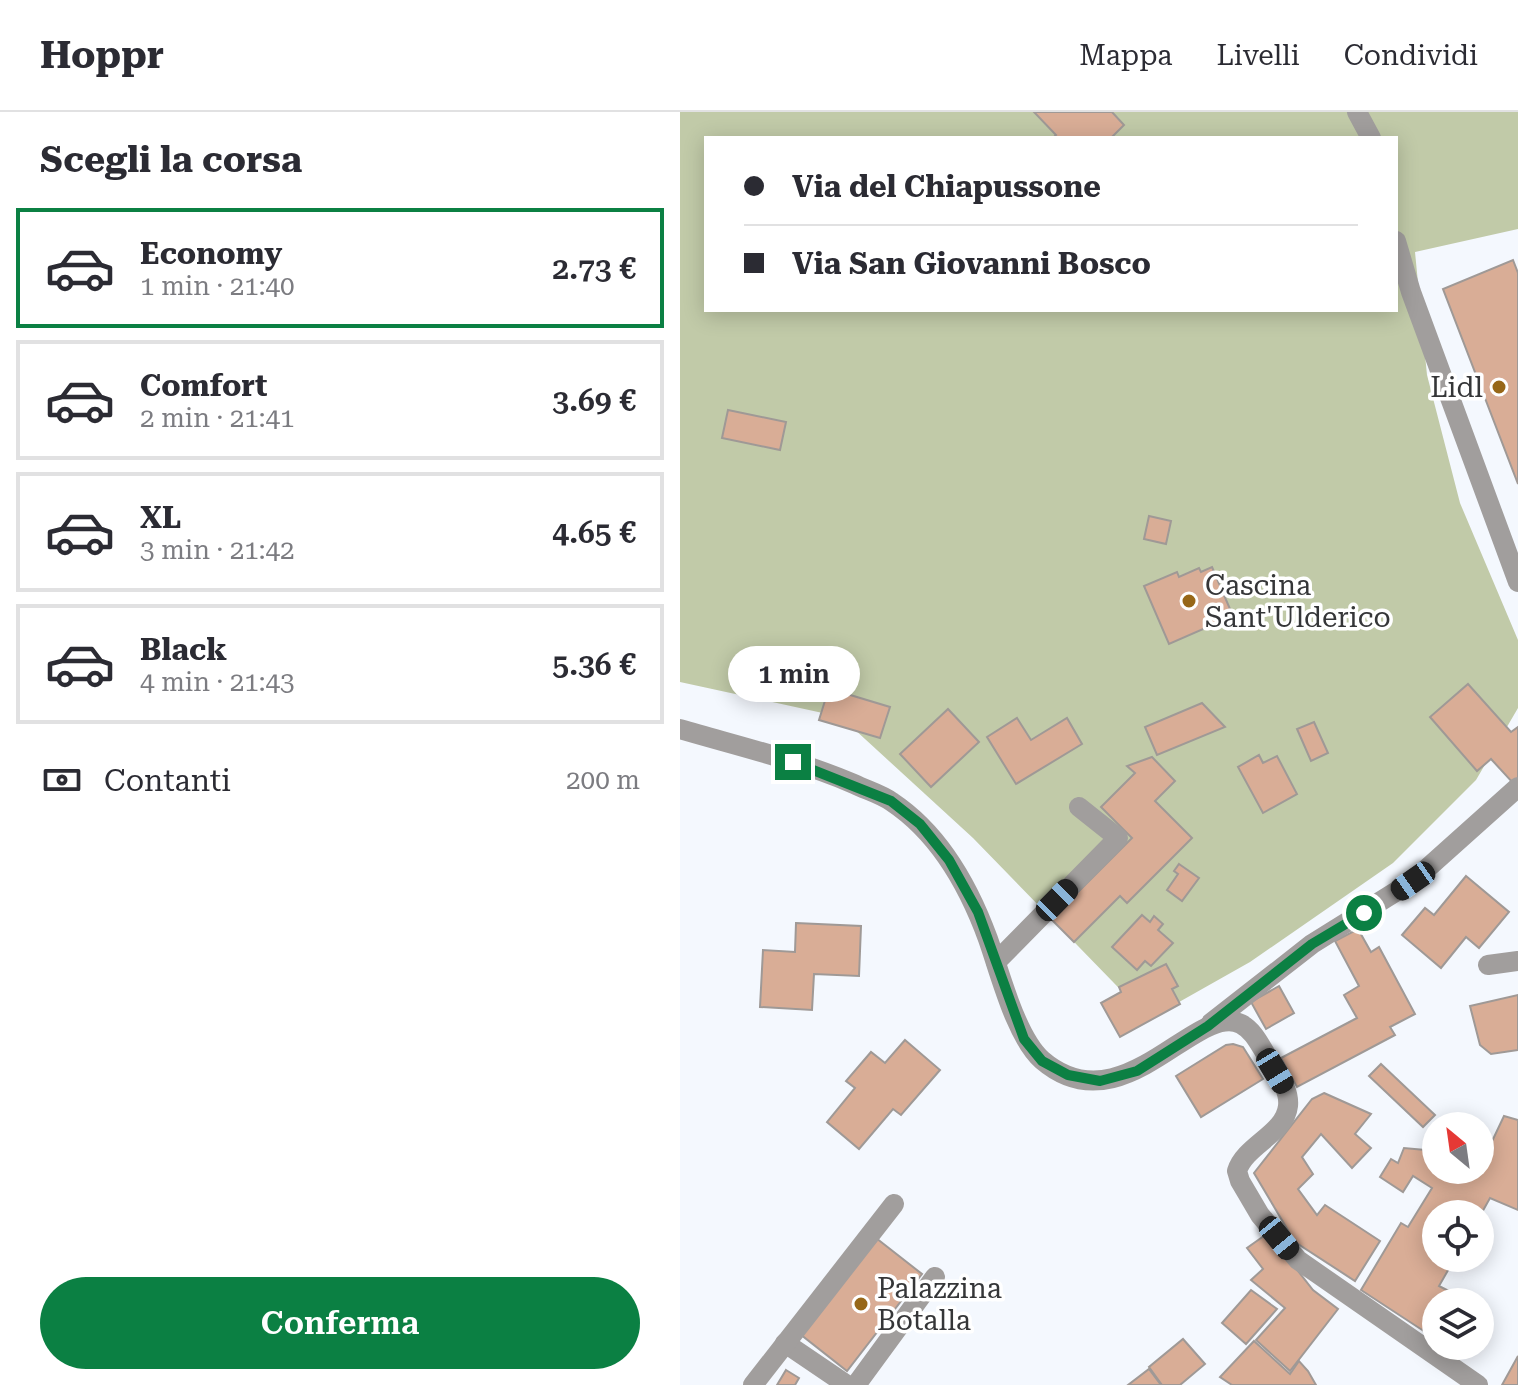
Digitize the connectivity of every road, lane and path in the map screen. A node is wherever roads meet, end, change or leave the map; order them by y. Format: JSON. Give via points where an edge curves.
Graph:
{"nodes":[{"id":1,"x":1357,"y":112,"type":"edge"},
{"id":2,"x":1370,"y":136,"type":"edge"},
{"id":3,"x":1398,"y":248,"type":"edge"},
{"id":4,"x":1518,"y":582,"type":"edge"},
{"id":5,"x":680,"y":729,"type":"edge"},
{"id":6,"x":1518,"y":787,"type":"edge"},
{"id":7,"x":1079,"y":807,"type":"dead end"},
{"id":8,"x":1518,"y":961,"type":"edge"},
{"id":9,"x":996,"y":962,"type":"junction"},
{"id":10,"x":1488,"y":965,"type":"dead end"},
{"id":11,"x":1208,"y":1026,"type":"junction"},
{"id":12,"x":894,"y":1204,"type":"dead end"},
{"id":13,"x":935,"y":1277,"type":"dead end"},
{"id":14,"x":785,"y":1343,"type":"junction"},
{"id":15,"x":753,"y":1385,"type":"edge"},
{"id":16,"x":847,"y":1385,"type":"edge"},
{"id":17,"x":856,"y":1385,"type":"edge"},
{"id":18,"x":1478,"y":1385,"type":"edge"}],
"edges":[{"from":1,"to":2,"type":"street"},
{"from":3,"to":4,"type":"street"},
{"from":5,"to":9,"type":"street","via":[[793,762],[891,801],[920,824],[949,860],[978,912]]},
{"from":6,"to":11,"type":"street","via":[[1413,881],[1312,944]]},
{"from":7,"to":9,"type":"street","via":[[1118,838]]},
{"from":8,"to":10,"type":"street"},
{"from":9,"to":11,"type":"street","via":[[1024,1039],[1042,1061],[1068,1075],[1100,1081],[1137,1071]]},
{"from":11,"to":18,"type":"street","via":[[1228,1020],[1242,1024],[1287,1090],[1289,1106],[1283,1120],[1237,1171],[1260,1215],[1298,1260]]},
{"from":12,"to":14,"type":"street"},
{"from":13,"to":17,"type":"street"},
{"from":14,"to":15,"type":"street"},
{"from":14,"to":16,"type":"street"}]}
